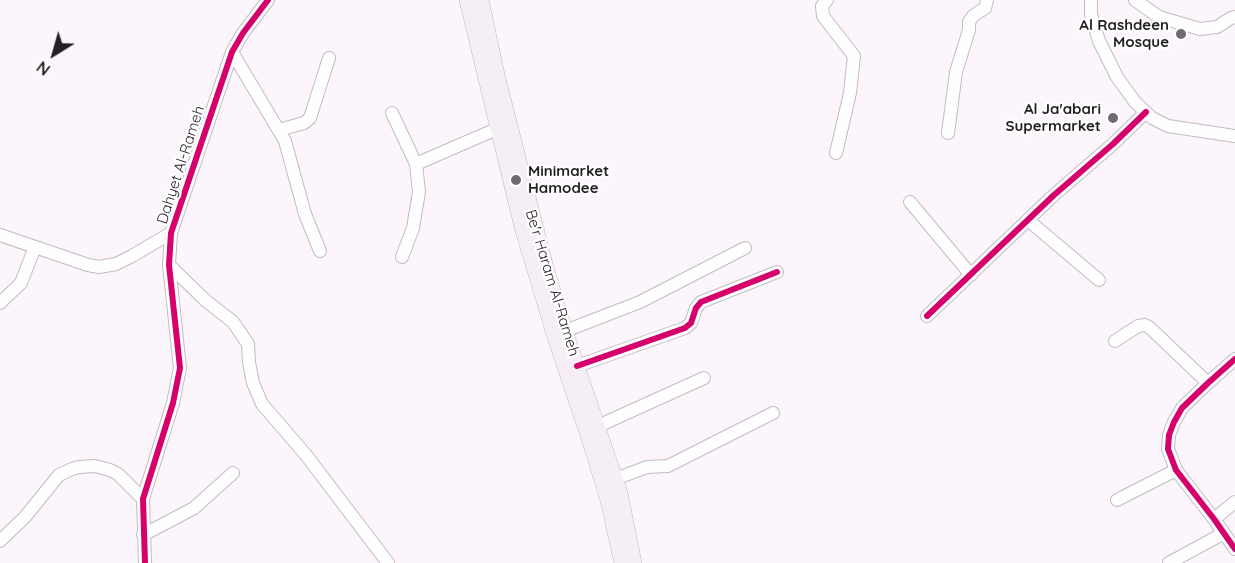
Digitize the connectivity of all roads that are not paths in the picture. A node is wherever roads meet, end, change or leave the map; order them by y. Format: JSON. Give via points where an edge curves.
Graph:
{"nodes":[{"id":1,"x":268,"y":0,"type":"edge"},
{"id":2,"x":468,"y":0,"type":"edge"},
{"id":3,"x":481,"y":0,"type":"edge"},
{"id":4,"x":827,"y":0,"type":"edge"},
{"id":5,"x":987,"y":0,"type":"edge"},
{"id":6,"x":1091,"y":0,"type":"edge"},
{"id":7,"x":1135,"y":0,"type":"edge"},
{"id":8,"x":1235,"y":17,"type":"edge"},
{"id":9,"x":232,"y":52,"type":"junction"},
{"id":10,"x":329,"y":58,"type":"dead end"},
{"id":11,"x":1146,"y":112,"type":"junction"},
{"id":12,"x":392,"y":113,"type":"dead end"},
{"id":13,"x":499,"y":128,"type":"junction"},
{"id":14,"x":1197,"y":129,"type":"junction"},
{"id":15,"x":1235,"y":129,"type":"edge"},
{"id":16,"x":279,"y":130,"type":"junction"},
{"id":17,"x":948,"y":133,"type":"dead end"},
{"id":18,"x":1235,"y":136,"type":"edge"},
{"id":19,"x":836,"y":153,"type":"dead end"},
{"id":20,"x":416,"y":164,"type":"junction"},
{"id":21,"x":910,"y":202,"type":"dead end"},
{"id":22,"x":1028,"y":220,"type":"junction"},
{"id":23,"x":171,"y":233,"type":"junction"},
{"id":24,"x":0,"y":234,"type":"edge"},
{"id":25,"x":35,"y":247,"type":"junction"},
{"id":26,"x":745,"y":248,"type":"dead end"},
{"id":27,"x":320,"y":251,"type":"dead end"},
{"id":28,"x":402,"y":257,"type":"dead end"},
{"id":29,"x":169,"y":265,"type":"junction"},
{"id":30,"x":777,"y":272,"type":"dead end"},
{"id":31,"x":971,"y":275,"type":"junction"},
{"id":32,"x":1100,"y":280,"type":"dead end"},
{"id":33,"x":0,"y":303,"type":"edge"},
{"id":34,"x":927,"y":316,"type":"dead end"},
{"id":35,"x":564,"y":330,"type":"junction"},
{"id":36,"x":1115,"y":341,"type":"dead end"},
{"id":37,"x":1235,"y":359,"type":"edge"},
{"id":38,"x":577,"y":366,"type":"junction"},
{"id":39,"x":704,"y":378,"type":"dead end"},
{"id":40,"x":1208,"y":383,"type":"junction"},
{"id":41,"x":773,"y":413,"type":"dead end"},
{"id":42,"x":598,"y":426,"type":"junction"},
{"id":43,"x":1176,"y":470,"type":"junction"},
{"id":44,"x":233,"y":473,"type":"dead end"},
{"id":45,"x":615,"y":478,"type":"junction"},
{"id":46,"x":143,"y":499,"type":"junction"},
{"id":47,"x":1118,"y":500,"type":"dead end"},
{"id":48,"x":1235,"y":502,"type":"edge"},
{"id":49,"x":1214,"y":519,"type":"junction"},
{"id":50,"x":1224,"y":533,"type":"junction"},
{"id":51,"x":143,"y":535,"type":"junction"},
{"id":52,"x":0,"y":541,"type":"edge"},
{"id":53,"x":1235,"y":549,"type":"edge"},
{"id":54,"x":145,"y":563,"type":"edge"},
{"id":55,"x":388,"y":563,"type":"edge"},
{"id":56,"x":622,"y":563,"type":"edge"},
{"id":57,"x":634,"y":563,"type":"edge"},
{"id":58,"x":1169,"y":563,"type":"edge"}],
"edges":[{"from":1,"to":9,"type":"street","name":"Dahyet Al-Rameh"},
{"from":2,"to":13,"type":"main road","name":"Be'r Haram Al-Rameh"},
{"from":3,"to":35,"type":"main road","name":"Be'r Haram Al-Rameh","via":[[529,204]]},
{"from":4,"to":19,"type":"street","via":[[822,6],[823,15],[854,56]]},
{"from":5,"to":17,"type":"street","via":[[985,8],[970,20],[956,72]]},
{"from":6,"to":11,"type":"street","via":[[1099,41],[1117,77]]},
{"from":7,"to":8,"type":"street","via":[[1159,16],[1200,29],[1217,27]]},
{"from":9,"to":16,"type":"street"},
{"from":9,"to":23,"type":"street","name":"Dahyet Al-Rameh"},
{"from":10,"to":16,"type":"street","via":[[310,118]]},
{"from":11,"to":14,"type":"street","via":[[1168,126]]},
{"from":11,"to":22,"type":"street"},
{"from":12,"to":20,"type":"street"},
{"from":13,"to":20,"type":"street"},
{"from":13,"to":56,"type":"main road","name":"Be'r Haram Al-Rameh","via":[[522,227],[608,500]]},
{"from":14,"to":15,"type":"street"},
{"from":14,"to":18,"type":"street"},
{"from":16,"to":27,"type":"street"},
{"from":20,"to":28,"type":"street","via":[[419,192],[413,228]]},
{"from":21,"to":31,"type":"street"},
{"from":22,"to":31,"type":"street"},
{"from":22,"to":32,"type":"street"},
{"from":23,"to":25,"type":"street","via":[[132,256],[103,267]]},
{"from":23,"to":29,"type":"street","name":"Dahyet Al-Rameh"},
{"from":24,"to":25,"type":"street"},
{"from":25,"to":33,"type":"street","via":[[21,283]]},
{"from":26,"to":35,"type":"street","via":[[640,302]]},
{"from":29,"to":46,"type":"street","name":"Dahyet Al-Rameh","via":[[180,368]]},
{"from":29,"to":55,"type":"street","via":[[233,322],[248,344],[253,383],[262,404]]},
{"from":30,"to":38,"type":"street","via":[[701,303],[685,328]]},
{"from":31,"to":34,"type":"street"},
{"from":35,"to":38,"type":"main road","name":"Be'r Haram Al-Rameh"},
{"from":36,"to":40,"type":"street","via":[[1145,325]]},
{"from":37,"to":40,"type":"street"},
{"from":38,"to":42,"type":"main road","name":"Be'r Haram Al-Rameh"},
{"from":39,"to":42,"type":"street"},
{"from":40,"to":43,"type":"street","via":[[1182,408],[1169,435],[1168,449]]},
{"from":41,"to":45,"type":"street","via":[[668,466],[647,467]]},
{"from":42,"to":45,"type":"main road","name":"Be'r Haram Al-Rameh"},
{"from":43,"to":47,"type":"street"},
{"from":43,"to":49,"type":"street"},
{"from":44,"to":51,"type":"street","via":[[194,508]]},
{"from":45,"to":57,"type":"main road","name":"Be'r Haram Al-Rameh"},
{"from":46,"to":51,"type":"street","name":"Dahyet Al-Rameh"},
{"from":46,"to":52,"type":"street","via":[[110,470],[95,466],[72,469],[59,475],[25,518]]},
{"from":48,"to":49,"type":"street"},
{"from":49,"to":50,"type":"street"},
{"from":50,"to":53,"type":"street"},
{"from":50,"to":58,"type":"street"},
{"from":51,"to":54,"type":"street","name":"Dahyet Al-Rameh"}]}
